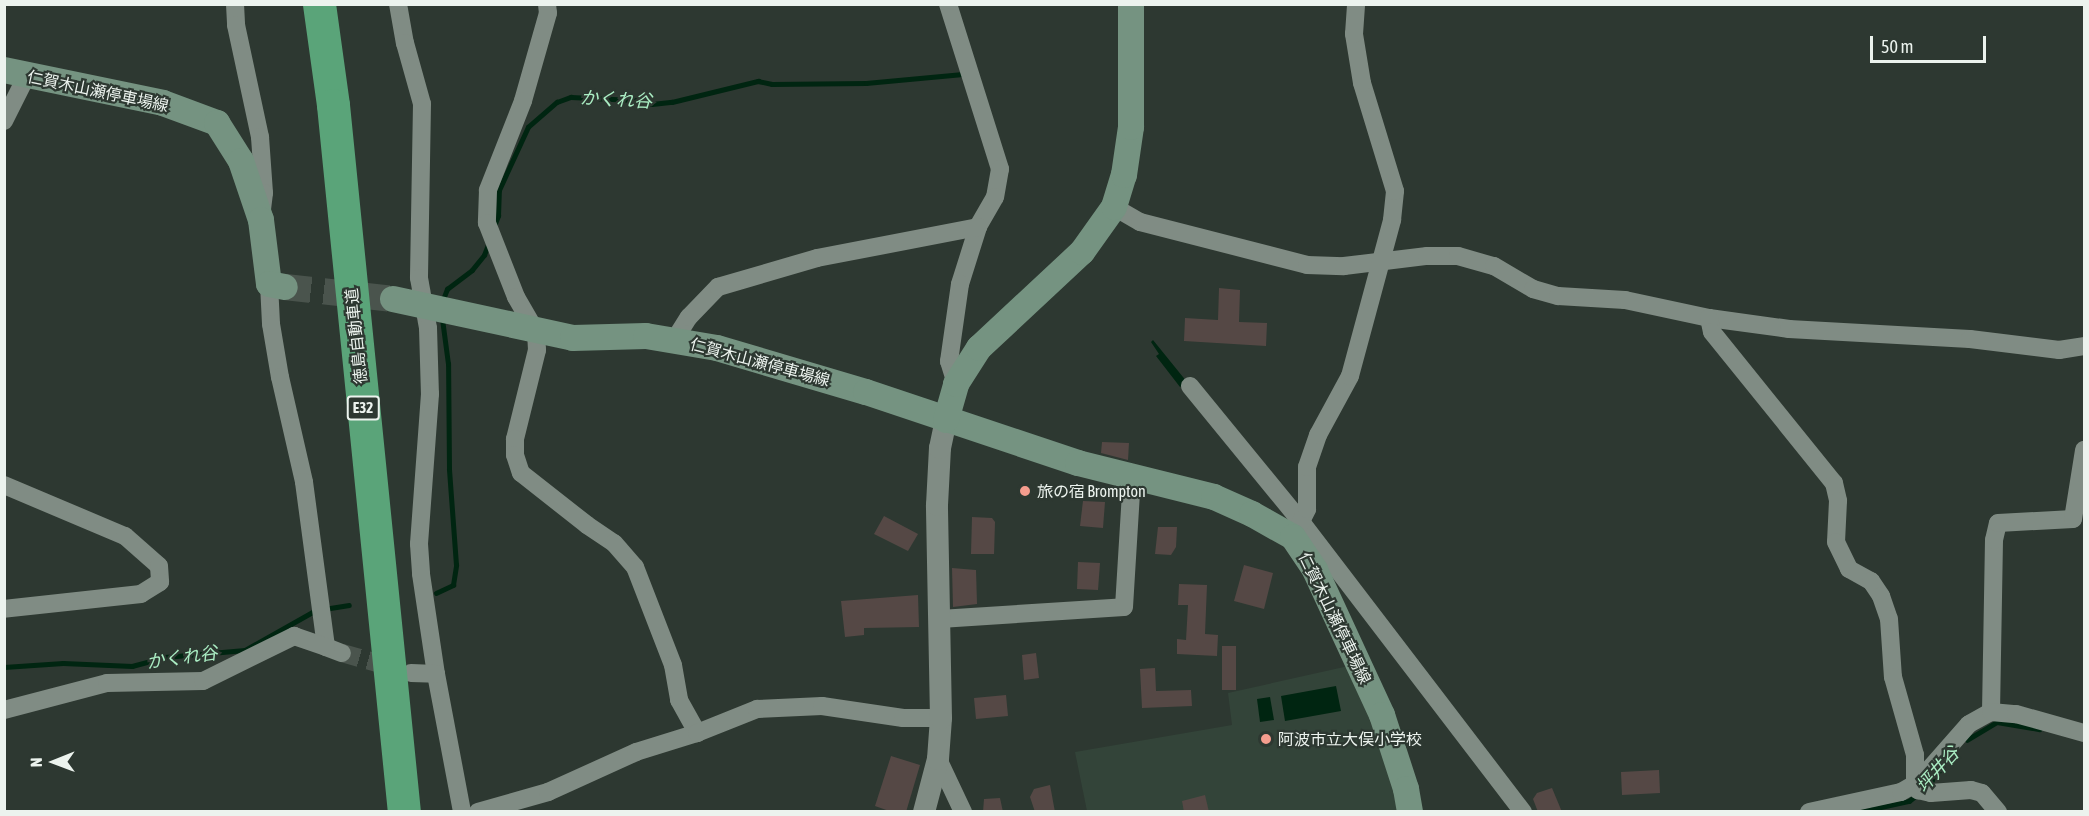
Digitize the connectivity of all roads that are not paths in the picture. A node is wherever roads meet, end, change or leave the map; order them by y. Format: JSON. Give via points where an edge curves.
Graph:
{"nodes":[{"id":1,"x":235,"y":4,"type":"edge"},
{"id":2,"x":317,"y":4,"type":"edge"},
{"id":3,"x":398,"y":4,"type":"edge"},
{"id":4,"x":548,"y":4,"type":"edge"},
{"id":5,"x":948,"y":4,"type":"edge"},
{"id":6,"x":1131,"y":4,"type":"edge"},
{"id":7,"x":1356,"y":4,"type":"edge"},
{"id":8,"x":16,"y":73,"type":"edge"},
{"id":9,"x":4,"y":121,"type":"edge"},
{"id":10,"x":1114,"y":207,"type":"junction"},
{"id":11,"x":261,"y":220,"type":"junction"},
{"id":12,"x":978,"y":227,"type":"junction"},
{"id":13,"x":1381,"y":264,"type":"junction"},
{"id":14,"x":277,"y":285,"type":"joint"},
{"id":15,"x":393,"y":298,"type":"tunnel mouth"},
{"id":16,"x":436,"y":306,"type":"junction"},
{"id":17,"x":1709,"y":318,"type":"junction"},
{"id":18,"x":536,"y":332,"type":"junction"},
{"id":19,"x":675,"y":339,"type":"junction"},
{"id":20,"x":2085,"y":346,"type":"edge"},
{"id":21,"x":956,"y":384,"type":"junction"},
{"id":22,"x":1190,"y":387,"type":"dead end"},
{"id":23,"x":946,"y":420,"type":"junction"},
{"id":24,"x":2085,"y":450,"type":"edge"},
{"id":25,"x":1132,"y":477,"type":"junction"},
{"id":26,"x":4,"y":485,"type":"edge"},
{"id":27,"x":1298,"y":530,"type":"junction"},
{"id":28,"x":4,"y":609,"type":"edge"},
{"id":29,"x":940,"y":619,"type":"junction"},
{"id":30,"x":411,"y":672,"type":"tunnel mouth"},
{"id":31,"x":436,"y":674,"type":"junction"},
{"id":32,"x":4,"y":710,"type":"edge"},
{"id":33,"x":1991,"y":712,"type":"junction"},
{"id":34,"x":941,"y":718,"type":"junction"},
{"id":35,"x":697,"y":733,"type":"junction"},
{"id":36,"x":2085,"y":733,"type":"edge"},
{"id":37,"x":938,"y":759,"type":"junction"},
{"id":38,"x":1920,"y":788,"type":"junction"},
{"id":39,"x":383,"y":812,"type":"edge"},
{"id":40,"x":404,"y":812,"type":"edge"},
{"id":41,"x":462,"y":812,"type":"edge"},
{"id":42,"x":478,"y":812,"type":"edge"},
{"id":43,"x":924,"y":812,"type":"edge"},
{"id":44,"x":963,"y":812,"type":"edge"},
{"id":45,"x":1410,"y":812,"type":"edge"},
{"id":46,"x":1523,"y":812,"type":"edge"},
{"id":47,"x":1809,"y":812,"type":"edge"},
{"id":48,"x":1998,"y":812,"type":"edge"}],
"edges":[{"from":1,"to":11,"type":"street","via":[[260,137],[264,193]]},
{"from":2,"to":39,"type":"highway","name":"徳島自動車道","number":"E32"},
{"from":2,"to":40,"type":"highway","name":"徳島自動車道","number":"E32","via":[[333,105]]},
{"from":3,"to":16,"type":"street","via":[[422,104],[418,278]]},
{"from":4,"to":18,"type":"street","via":[[524,101],[488,189],[487,223],[516,297]]},
{"from":5,"to":12,"type":"street","via":[[1000,169],[995,197]]},
{"from":6,"to":10,"type":"main road","via":[[1131,127],[1124,175]]},
{"from":7,"to":13,"type":"street","via":[[1354,34],[1362,83],[1395,191]]},
{"from":8,"to":9,"type":"street"},
{"from":8,"to":11,"type":"main road","name":"仁賀木山瀬停車場線","via":[[163,103],[218,123],[241,161]]},
{"from":10,"to":13,"type":"street","via":[[1140,222],[1307,265]]},
{"from":10,"to":21,"type":"main road","via":[[1082,252],[979,348]]},
{"from":11,"to":14,"type":"main road","name":"仁賀木山瀬停車場線"},
{"from":12,"to":19,"type":"street","via":[[817,258],[718,287],[689,317]]},
{"from":12,"to":21,"type":"street","via":[[960,284],[950,350]]},
{"from":13,"to":17,"type":"street","via":[[1427,256],[1458,256],[1494,266],[1533,289],[1558,296],[1625,300]]},
{"from":13,"to":27,"type":"street","via":[[1350,376],[1318,435],[1307,467],[1307,509]]},
{"from":14,"to":32,"type":"street","via":[[271,324],[304,482],[322,610],[334,650],[294,636],[203,681],[107,683]]},
{"from":15,"to":16,"type":"main road","name":"仁賀木山瀬停車場線"},
{"from":16,"to":18,"type":"main road","name":"仁賀木山瀬停車場線"},
{"from":16,"to":31,"type":"street","via":[[428,327],[430,394],[419,544]]},
{"from":17,"to":20,"type":"street","via":[[1789,329],[1970,339],[2059,350]]},
{"from":17,"to":38,"type":"street","via":[[1712,332],[1833,483],[1838,501],[1836,542],[1849,568],[1871,581],[1889,620],[1893,677]]},
{"from":18,"to":19,"type":"main road","name":"仁賀木山瀬停車場線","via":[[573,338]]},
{"from":18,"to":35,"type":"street","via":[[537,350],[515,439],[521,473],[614,543],[635,567],[673,665],[679,700]]},
{"from":19,"to":23,"type":"main road","name":"仁賀木山瀬停車場線","via":[[866,392]]},
{"from":21,"to":23,"type":"main road"},
{"from":22,"to":27,"type":"street"},
{"from":23,"to":25,"type":"main road","name":"仁賀木山瀬停車場線","via":[[1078,464]]},
{"from":23,"to":29,"type":"street","via":[[937,504]]},
{"from":24,"to":33,"type":"street","via":[[2073,519],[1998,524],[1994,540]]},
{"from":25,"to":27,"type":"main road","name":"仁賀木山瀬停車場線","via":[[1214,497]]},
{"from":25,"to":29,"type":"street","via":[[1124,607]]},
{"from":26,"to":28,"type":"street","via":[[125,536],[159,566],[160,582],[141,594]]},
{"from":27,"to":45,"type":"main road","name":"仁賀木山瀬停車場線","via":[[1382,714]]},
{"from":27,"to":46,"type":"street"},
{"from":29,"to":34,"type":"street"},
{"from":30,"to":31,"type":"street"},
{"from":31,"to":41,"type":"street"},
{"from":33,"to":36,"type":"street","via":[[2016,714]]},
{"from":33,"to":38,"type":"street","via":[[1961,731]]},
{"from":34,"to":35,"type":"street","via":[[903,718],[822,706],[757,709]]},
{"from":34,"to":37,"type":"street"},
{"from":35,"to":42,"type":"street","via":[[636,752],[548,792]]},
{"from":37,"to":43,"type":"street"},
{"from":37,"to":44,"type":"street"},
{"from":38,"to":47,"type":"street"},
{"from":38,"to":48,"type":"street","via":[[1982,793]]}]}
